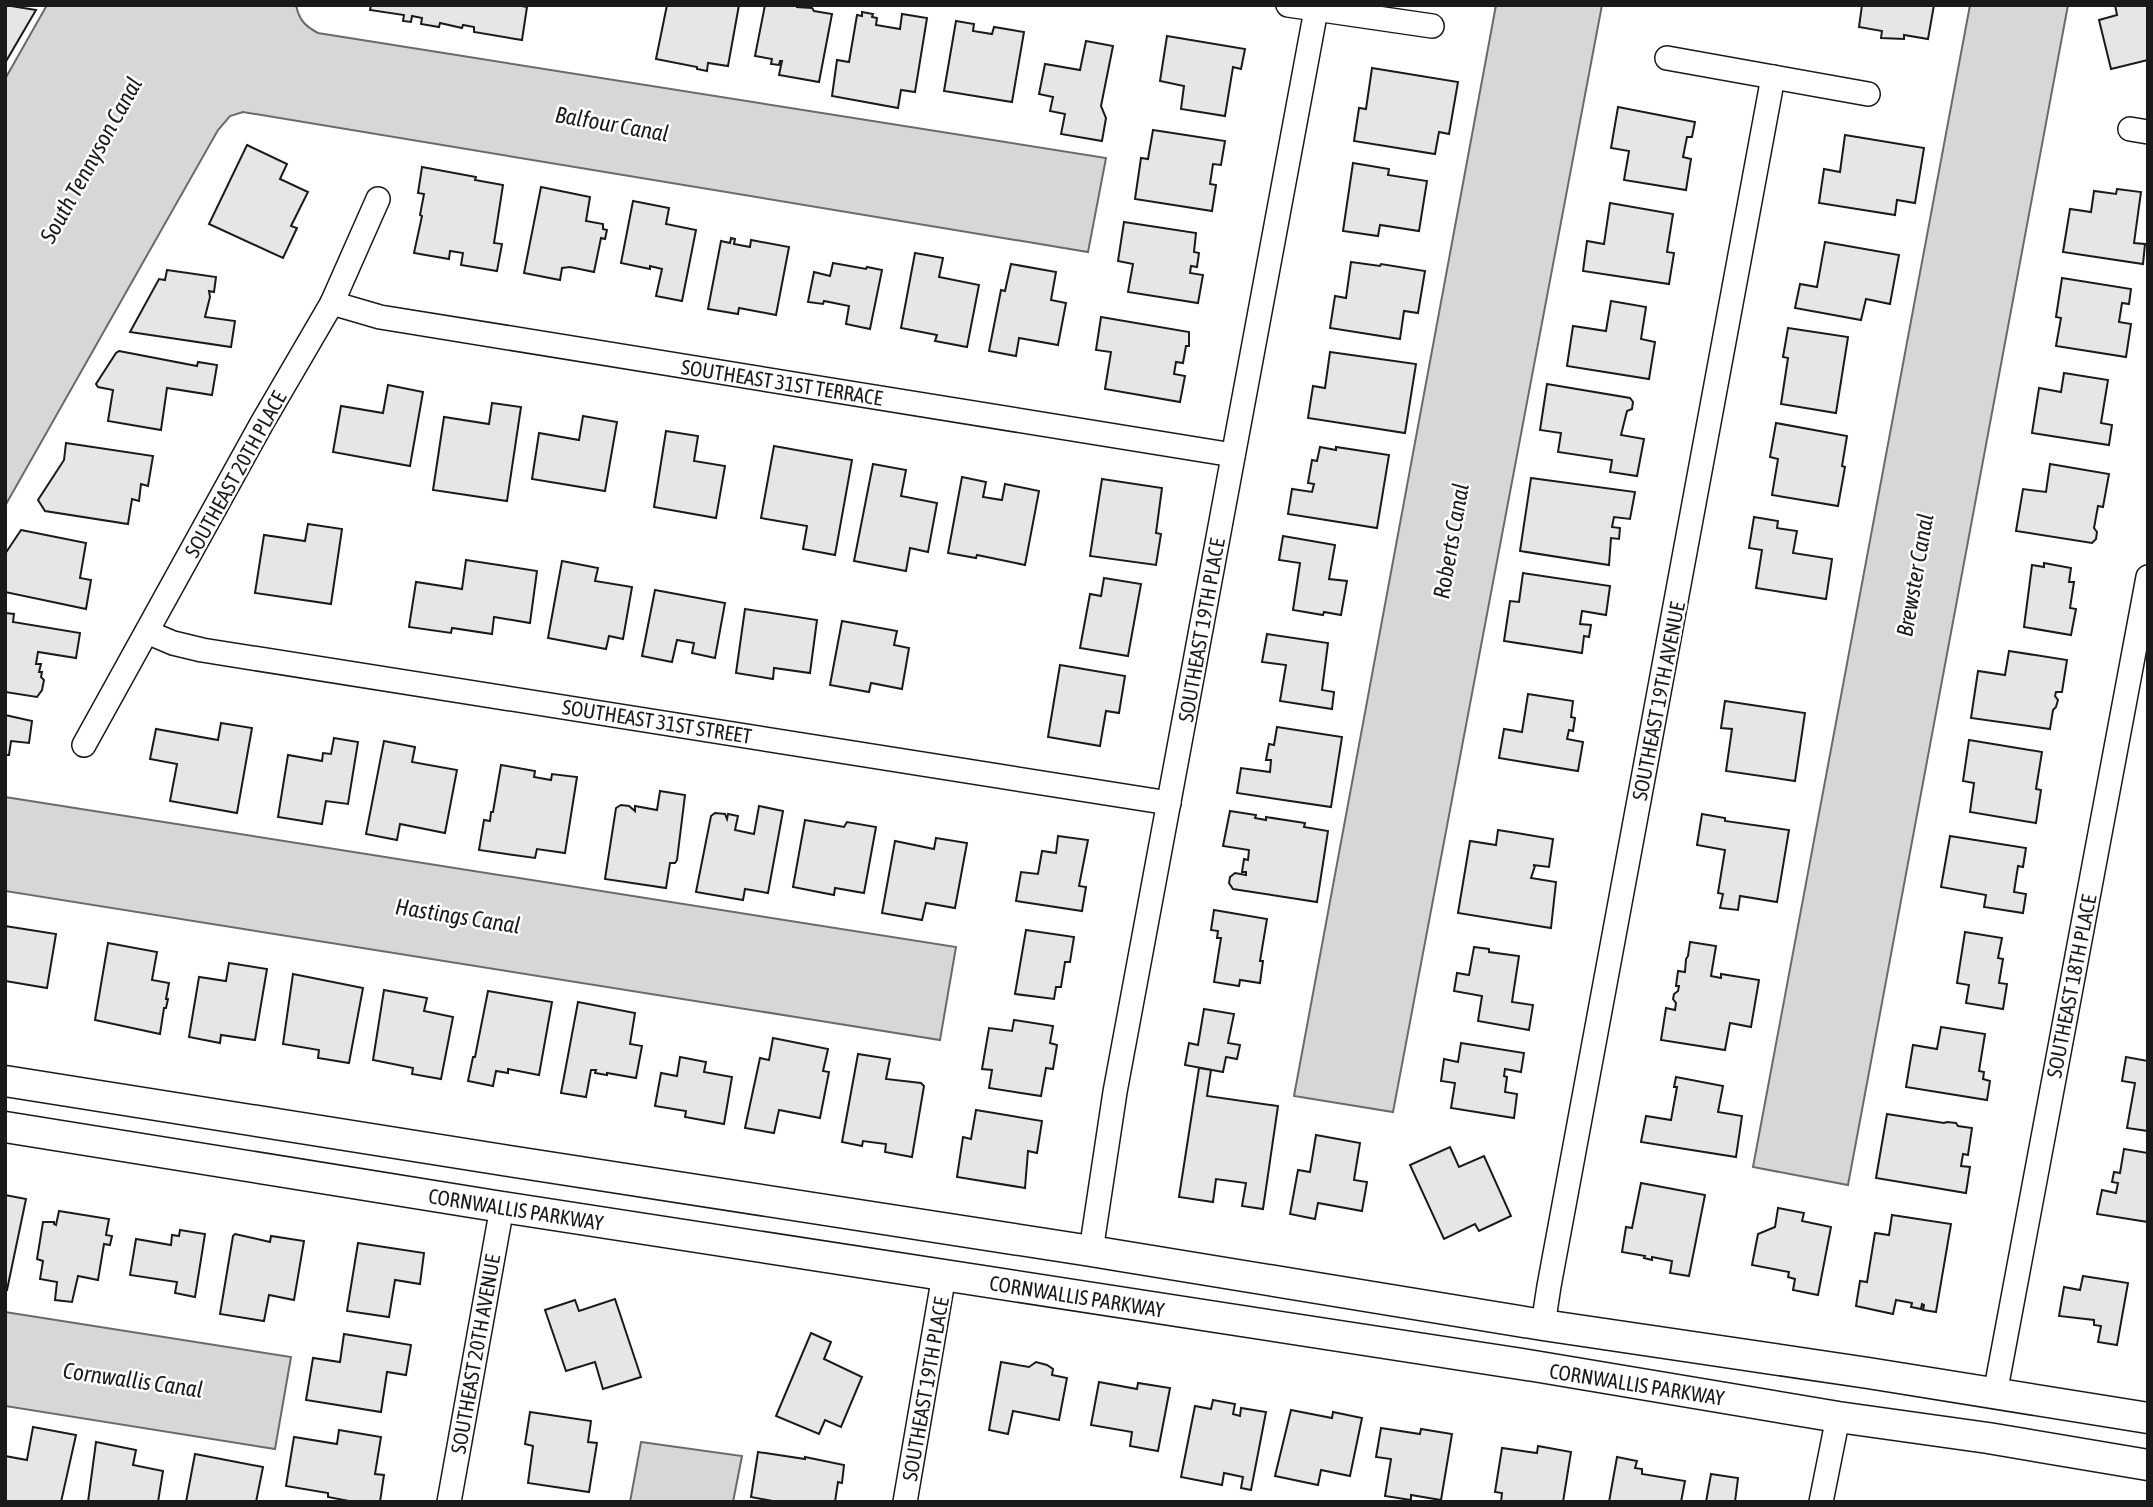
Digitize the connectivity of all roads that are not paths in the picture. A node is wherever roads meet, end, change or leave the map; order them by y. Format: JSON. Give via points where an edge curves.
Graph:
{"nodes":[{"id":1,"x":1289,"y":5,"type":"edge"},
{"id":2,"x":1316,"y":10,"type":"junction"},
{"id":3,"x":1432,"y":26,"type":"dead end"},
{"id":4,"x":1667,"y":58,"type":"dead end"},
{"id":5,"x":1773,"y":77,"type":"junction"},
{"id":6,"x":1868,"y":94,"type":"dead end"},
{"id":7,"x":378,"y":199,"type":"dead end"},
{"id":8,"x":332,"y":303,"type":"junction"},
{"id":9,"x":1233,"y":455,"type":"junction"},
{"id":10,"x":2148,"y":577,"type":"edge"},
{"id":11,"x":147,"y":632,"type":"junction"},
{"id":12,"x":84,"y":745,"type":"dead end"},
{"id":13,"x":1169,"y":803,"type":"junction"},
{"id":14,"x":5,"y":1081,"type":"edge"},
{"id":15,"x":5,"y":1127,"type":"edge"},
{"id":16,"x":509,"y":1161,"type":"junction"},
{"id":17,"x":502,"y":1207,"type":"junction"},
{"id":18,"x":951,"y":1229,"type":"junction"},
{"id":19,"x":1091,"y":1251,"type":"junction"},
{"id":20,"x":944,"y":1275,"type":"junction"},
{"id":21,"x":1084,"y":1296,"type":"junction"},
{"id":22,"x":1543,"y":1325,"type":"junction"},
{"id":23,"x":1534,"y":1366,"type":"junction"},
{"id":24,"x":1845,"y":1370,"type":"junction"},
{"id":25,"x":1995,"y":1394,"type":"junction"},
{"id":26,"x":1838,"y":1417,"type":"junction"},
{"id":27,"x":2148,"y":1418,"type":"edge"},
{"id":28,"x":1988,"y":1437,"type":"junction"},
{"id":29,"x":2148,"y":1465,"type":"edge"},
{"id":30,"x":449,"y":1502,"type":"edge"},
{"id":31,"x":905,"y":1502,"type":"edge"},
{"id":32,"x":1821,"y":1502,"type":"edge"}],
"edges":[{"from":1,"to":2,"type":"street"},
{"from":2,"to":3,"type":"street"},
{"from":2,"to":9,"type":"street","name":"SOUTHEAST 19TH PLACE"},
{"from":4,"to":5,"type":"street"},
{"from":5,"to":6,"type":"street"},
{"from":5,"to":22,"type":"street","name":"SOUTHEAST 19TH AVENUE"},
{"from":7,"to":8,"type":"street","name":"SOUTHEAST 20TH PLACE"},
{"from":8,"to":9,"type":"street","name":"SOUTHEAST 31ST TERRACE","via":[[380,317]]},
{"from":8,"to":11,"type":"street","name":"SOUTHEAST 20TH PLACE"},
{"from":9,"to":13,"type":"street","name":"SOUTHEAST 19TH PLACE"},
{"from":10,"to":25,"type":"street","name":"SOUTHEAST 18TH PLACE"},
{"from":11,"to":12,"type":"street","name":"SOUTHEAST 20TH PLACE"},
{"from":11,"to":13,"type":"street","name":"SOUTHEAST 31ST STREET","via":[[202,650]]},
{"from":13,"to":19,"type":"street","name":"SOUTHEAST 19TH PLACE","via":[[1115,1092]]},
{"from":14,"to":16,"type":"street","name":"CORNWALLIS PARKWAY"},
{"from":15,"to":17,"type":"street","name":"CORNWALLIS PARKWAY"},
{"from":16,"to":17,"type":"street"},
{"from":16,"to":18,"type":"street","name":"CORNWALLIS PARKWAY"},
{"from":17,"to":20,"type":"street","name":"CORNWALLIS PARKWAY"},
{"from":17,"to":30,"type":"street","name":"SOUTHEAST 20TH AVENUE"},
{"from":18,"to":19,"type":"street","name":"CORNWALLIS PARKWAY"},
{"from":18,"to":20,"type":"street"},
{"from":19,"to":21,"type":"street"},
{"from":19,"to":22,"type":"street","name":"CORNWALLIS PARKWAY"},
{"from":20,"to":21,"type":"street","name":"CORNWALLIS PARKWAY"},
{"from":20,"to":31,"type":"street","name":"SOUTHEAST 19TH PLACE"},
{"from":21,"to":23,"type":"street","name":"CORNWALLIS PARKWAY"},
{"from":22,"to":23,"type":"street"},
{"from":22,"to":24,"type":"street","name":"CORNWALLIS PARKWAY"},
{"from":23,"to":26,"type":"street","name":"CORNWALLIS PARKWAY"},
{"from":24,"to":25,"type":"street","name":"CORNWALLIS PARKWAY"},
{"from":24,"to":26,"type":"street"},
{"from":25,"to":27,"type":"street","name":"CORNWALLIS PARKWAY"},
{"from":25,"to":28,"type":"street"},
{"from":26,"to":28,"type":"street","name":"CORNWALLIS PARKWAY"},
{"from":26,"to":32,"type":"street"},
{"from":28,"to":29,"type":"street","name":"CORNWALLIS PARKWAY"}]}
